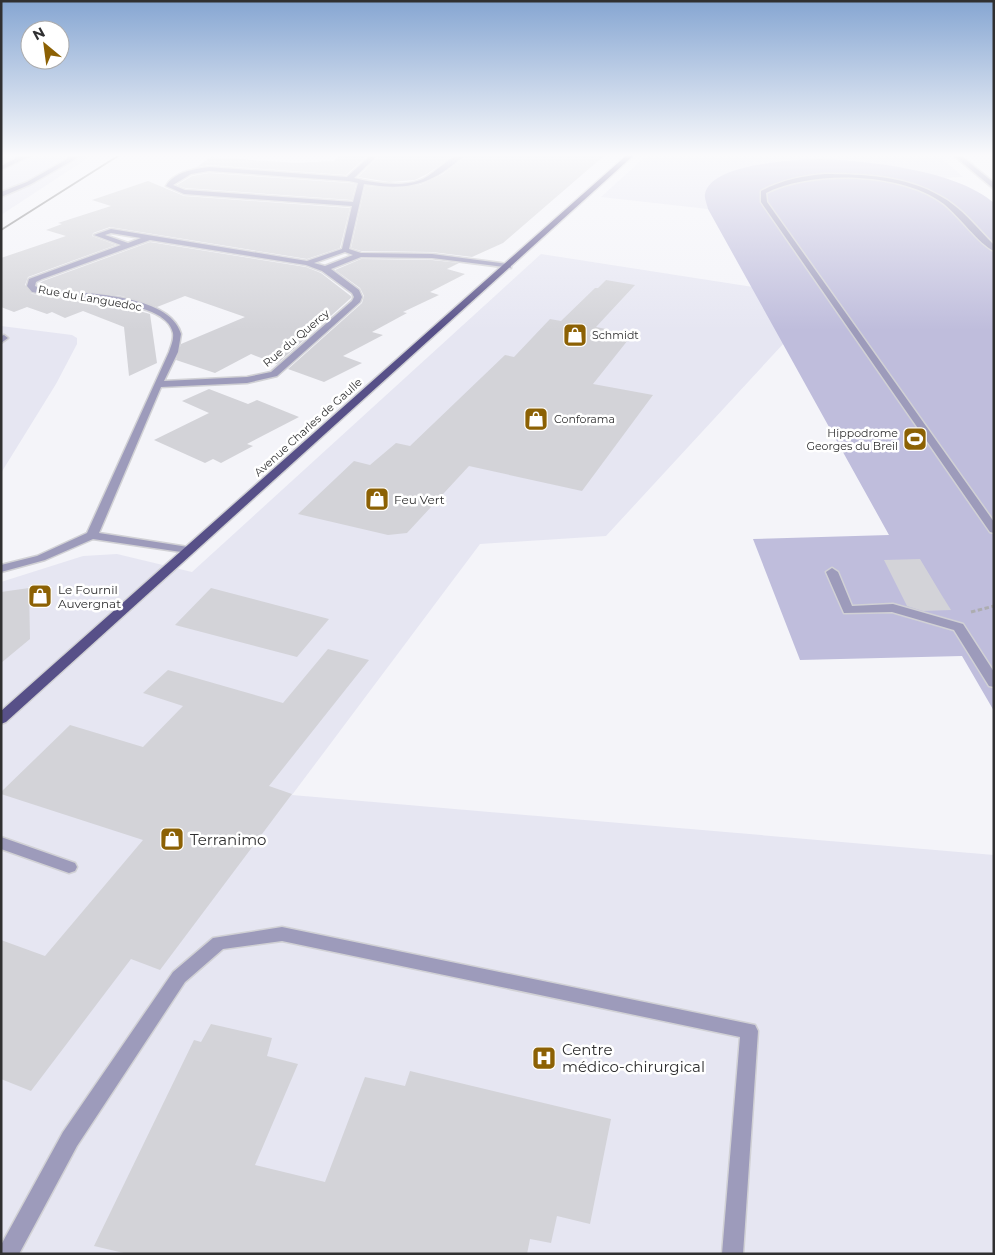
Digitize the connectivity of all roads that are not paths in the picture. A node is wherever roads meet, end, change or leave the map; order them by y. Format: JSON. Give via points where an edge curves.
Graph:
{"nodes":[{"id":1,"x":354,"y":213,"type":"edge"},
{"id":2,"x":567,"y":213,"type":"edge"},
{"id":3,"x":771,"y":213,"type":"edge"},
{"id":4,"x":955,"y":213,"type":"edge"},
{"id":5,"x":149,"y":238,"type":"junction"},
{"id":6,"x":127,"y":246,"type":"junction"},
{"id":7,"x":994,"y":249,"type":"edge"},
{"id":8,"x":345,"y":250,"type":"junction"},
{"id":9,"x":360,"y":255,"type":"junction"},
{"id":10,"x":307,"y":263,"type":"junction"},
{"id":11,"x":508,"y":266,"type":"junction"},
{"id":12,"x":325,"y":269,"type":"junction"},
{"id":13,"x":158,"y":384,"type":"junction"},
{"id":14,"x":994,"y":530,"type":"edge"},
{"id":15,"x":92,"y":535,"type":"junction"},
{"id":16,"x":188,"y":550,"type":"junction"},
{"id":17,"x":1,"y":569,"type":"edge"},
{"id":18,"x":832,"y":572,"type":"dead end"},
{"id":19,"x":994,"y":683,"type":"edge"},
{"id":20,"x":1,"y":719,"type":"edge"},
{"id":21,"x":1,"y":843,"type":"edge"},
{"id":22,"x":69,"y":867,"type":"dead end"},
{"id":23,"x":8,"y":1254,"type":"edge"},
{"id":24,"x":732,"y":1254,"type":"edge"}],
"edges":[{"from":1,"to":8,"type":"street"},
{"from":2,"to":11,"type":"main road","name":"Avenue Charles de Gaulle"},
{"from":3,"to":14,"type":"street"},
{"from":4,"to":7,"type":"street"},
{"from":5,"to":6,"type":"street","name":"Rue du Languedoc"},
{"from":5,"to":6,"type":"street","name":"Rue du Languedoc","via":[[111,231],[98,235]]},
{"from":5,"to":10,"type":"street","name":"Rue du Languedoc"},
{"from":6,"to":13,"type":"street","name":"Rue du Languedoc","via":[[39,277],[32,281],[31,286],[45,292],[126,301],[160,313],[171,322],[177,334]]},
{"from":8,"to":9,"type":"street"},
{"from":8,"to":10,"type":"street"},
{"from":9,"to":11,"type":"street","via":[[440,257]]},
{"from":9,"to":12,"type":"street"},
{"from":10,"to":12,"type":"street","name":"Rue du Languedoc"},
{"from":11,"to":16,"type":"main road","name":"Avenue Charles de Gaulle"},
{"from":12,"to":13,"type":"street","name":"Rue du Quercy","via":[[356,292],[356,302],[274,374],[247,380]]},
{"from":13,"to":15,"type":"street","name":"Rue du Languedoc"},
{"from":15,"to":16,"type":"street"},
{"from":15,"to":17,"type":"street","via":[[41,558]]},
{"from":16,"to":20,"type":"main road","name":"Avenue Charles de Gaulle"},
{"from":18,"to":19,"type":"street","via":[[848,610],[893,608],[959,626]]},
{"from":21,"to":22,"type":"street"},
{"from":23,"to":24,"type":"street","via":[[70,1139],[179,977],[219,943],[282,934],[750,1031]]}]}
